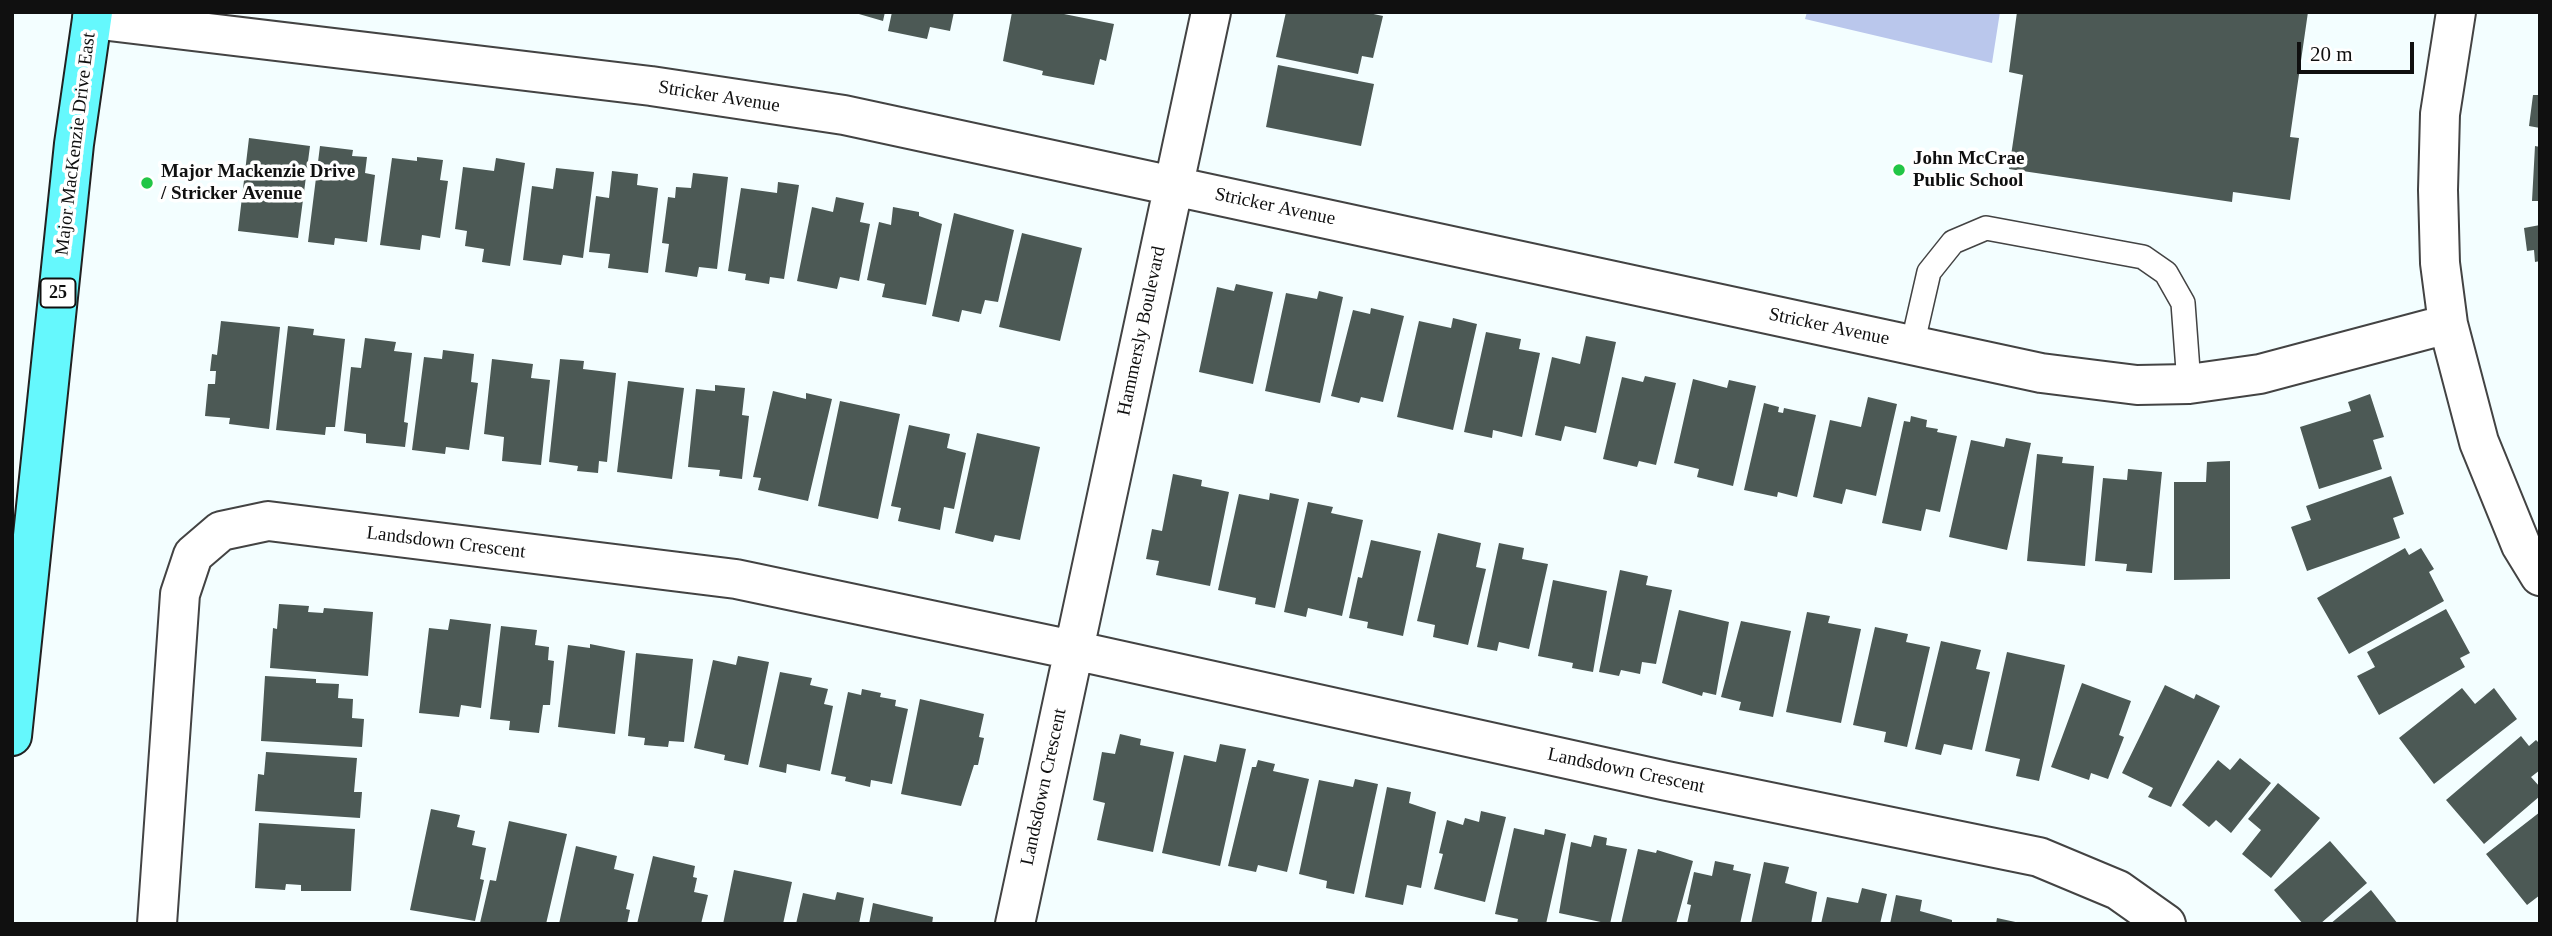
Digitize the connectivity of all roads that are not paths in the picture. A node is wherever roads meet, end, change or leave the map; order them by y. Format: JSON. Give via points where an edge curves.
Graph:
{"nodes":[{"id":1,"x":1211,"y":12,"type":"edge"},
{"id":2,"x":2456,"y":12,"type":"edge"},
{"id":3,"x":92,"y":15,"type":"edge"},
{"id":4,"x":1174,"y":186,"type":"junction"},
{"id":5,"x":2448,"y":324,"type":"junction"},
{"id":6,"x":1912,"y":346,"type":"junction"},
{"id":7,"x":2189,"y":384,"type":"junction"},
{"id":8,"x":2540,"y":576,"type":"edge"},
{"id":9,"x":1073,"y":650,"type":"junction"},
{"id":10,"x":12,"y":736,"type":"edge"},
{"id":11,"x":158,"y":924,"type":"edge"},
{"id":12,"x":1015,"y":924,"type":"edge"},
{"id":13,"x":2166,"y":924,"type":"edge"}],
"edges":[{"from":1,"to":4,"type":"street","name":"Hammersly Boulevard"},
{"from":2,"to":5,"type":"street","via":[[2440,114],[2438,190]]},
{"from":3,"to":4,"type":"street","name":"Stricker Avenue","via":[[651,86],[844,116]]},
{"from":3,"to":10,"type":"main road","name":"Major MacKenzie Drive East","number":"25","via":[[71,172]]},
{"from":4,"to":6,"type":"street","name":"Stricker Avenue"},
{"from":4,"to":9,"type":"street","name":"Hammersly Boulevard"},
{"from":5,"to":7,"type":"street","name":"Stricker Avenue","via":[[2260,374]]},
{"from":5,"to":8,"type":"street","via":[[2479,442],[2521,545]]},
{"from":6,"to":7,"type":"street","name":"Stricker Avenue","via":[[2040,373],[2137,385]]},
{"from":6,"to":7,"type":"lane","via":[[1929,272],[1953,242],[1986,228],[2143,257],[2166,274],[2183,303]]},
{"from":9,"to":11,"type":"street","name":"Landsdown Crescent","via":[[737,579],[268,521],[221,531],[193,555],[180,594]]},
{"from":9,"to":12,"type":"street","name":"Landsdown Crescent"},
{"from":9,"to":13,"type":"street","name":"Landsdown Crescent","via":[[1667,781],[2039,857],[2118,890]]}]}
